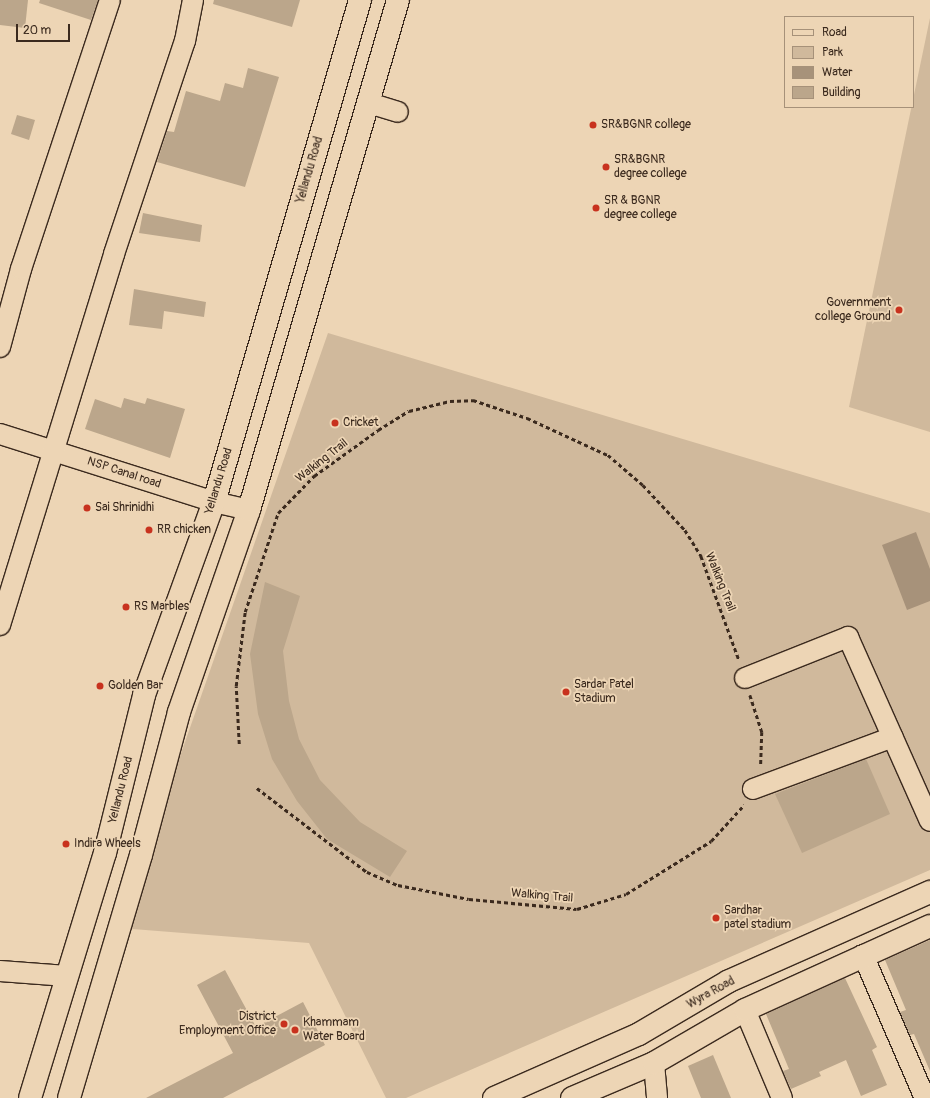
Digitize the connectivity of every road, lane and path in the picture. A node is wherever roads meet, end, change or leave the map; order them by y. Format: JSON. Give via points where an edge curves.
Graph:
{"nodes":[{"id":1,"x":110,"y":0,"type":"edge"},
{"id":2,"x":193,"y":0,"type":"edge"},
{"id":3,"x":360,"y":0,"type":"edge"},
{"id":4,"x":398,"y":0,"type":"edge"},
{"id":5,"x":369,"y":103,"type":"junction"},
{"id":6,"x":398,"y":112,"type":"dead end"},
{"id":7,"x":0,"y":347,"type":"edge"},
{"id":8,"x":0,"y":434,"type":"edge"},
{"id":9,"x":53,"y":451,"type":"junction"},
{"id":10,"x":214,"y":502,"type":"junction"},
{"id":11,"x":248,"y":510,"type":"junction"},
{"id":12,"x":0,"y":625,"type":"edge"},
{"id":13,"x":745,"y":678,"type":"junction"},
{"id":14,"x":893,"y":737,"type":"junction"},
{"id":15,"x":239,"y":744,"type":"dead end"},
{"id":16,"x":258,"y":788,"type":"dead end"},
{"id":17,"x":753,"y":789,"type":"junction"},
{"id":18,"x":930,"y":821,"type":"edge"},
{"id":19,"x":930,"y":892,"type":"edge"},
{"id":20,"x":930,"y":926,"type":"edge"},
{"id":21,"x":864,"y":955,"type":"junction"},
{"id":22,"x":0,"y":971,"type":"edge"},
{"id":23,"x":67,"y":976,"type":"junction"},
{"id":24,"x":744,"y":1010,"type":"junction"},
{"id":25,"x":654,"y":1063,"type":"junction"},
{"id":26,"x":30,"y":1098,"type":"edge"},
{"id":27,"x":68,"y":1098,"type":"edge"},
{"id":28,"x":494,"y":1098,"type":"edge"},
{"id":29,"x":572,"y":1098,"type":"edge"},
{"id":30,"x":657,"y":1098,"type":"edge"},
{"id":31,"x":782,"y":1098,"type":"edge"},
{"id":32,"x":925,"y":1098,"type":"edge"}],
"edges":[{"from":1,"to":7,"type":"street","via":[[21,269]]},
{"from":2,"to":9,"type":"street","via":[[184,41]]},
{"from":3,"to":10,"type":"main road","name":"Yellandu Road"},
{"from":4,"to":5,"type":"main road"},
{"from":5,"to":6,"type":"street"},
{"from":5,"to":11,"type":"main road"},
{"from":8,"to":9,"type":"street","name":"NSP Canal road"},
{"from":9,"to":10,"type":"street","name":"NSP Canal road"},
{"from":9,"to":12,"type":"street"},
{"from":10,"to":11,"type":"street","name":"NSP Canal road"},
{"from":10,"to":23,"type":"main road","name":"Yellandu Road","via":[[144,695],[105,853]]},
{"from":11,"to":27,"type":"main road","via":[[179,712],[141,855]]},
{"from":13,"to":14,"type":"street","via":[[848,637]]},
{"from":13,"to":15,"type":"path","name":"Walking Trail","via":[[701,556],[685,530],[643,485],[608,455],[527,418],[473,400],[450,400],[410,411],[378,430],[314,476],[278,513],[245,612],[236,686]]},
{"from":13,"to":17,"type":"path","name":"Walking Trail","via":[[762,732],[764,752],[760,776]]},
{"from":14,"to":17,"type":"street"},
{"from":14,"to":18,"type":"street"},
{"from":16,"to":17,"type":"path","name":"Walking Trail","via":[[367,872],[398,885],[469,899],[577,909],[626,894],[711,841],[741,810]]},
{"from":19,"to":28,"type":"main road","name":"Wyra Road","via":[[729,981],[639,1034]]},
{"from":20,"to":21,"type":"main road"},
{"from":21,"to":24,"type":"main road"},
{"from":21,"to":32,"type":"street"},
{"from":22,"to":23,"type":"street"},
{"from":23,"to":26,"type":"main road","name":"Yellandu Road"},
{"from":24,"to":25,"type":"main road"},
{"from":24,"to":31,"type":"street"},
{"from":25,"to":29,"type":"main road"},
{"from":25,"to":30,"type":"street"}]}
